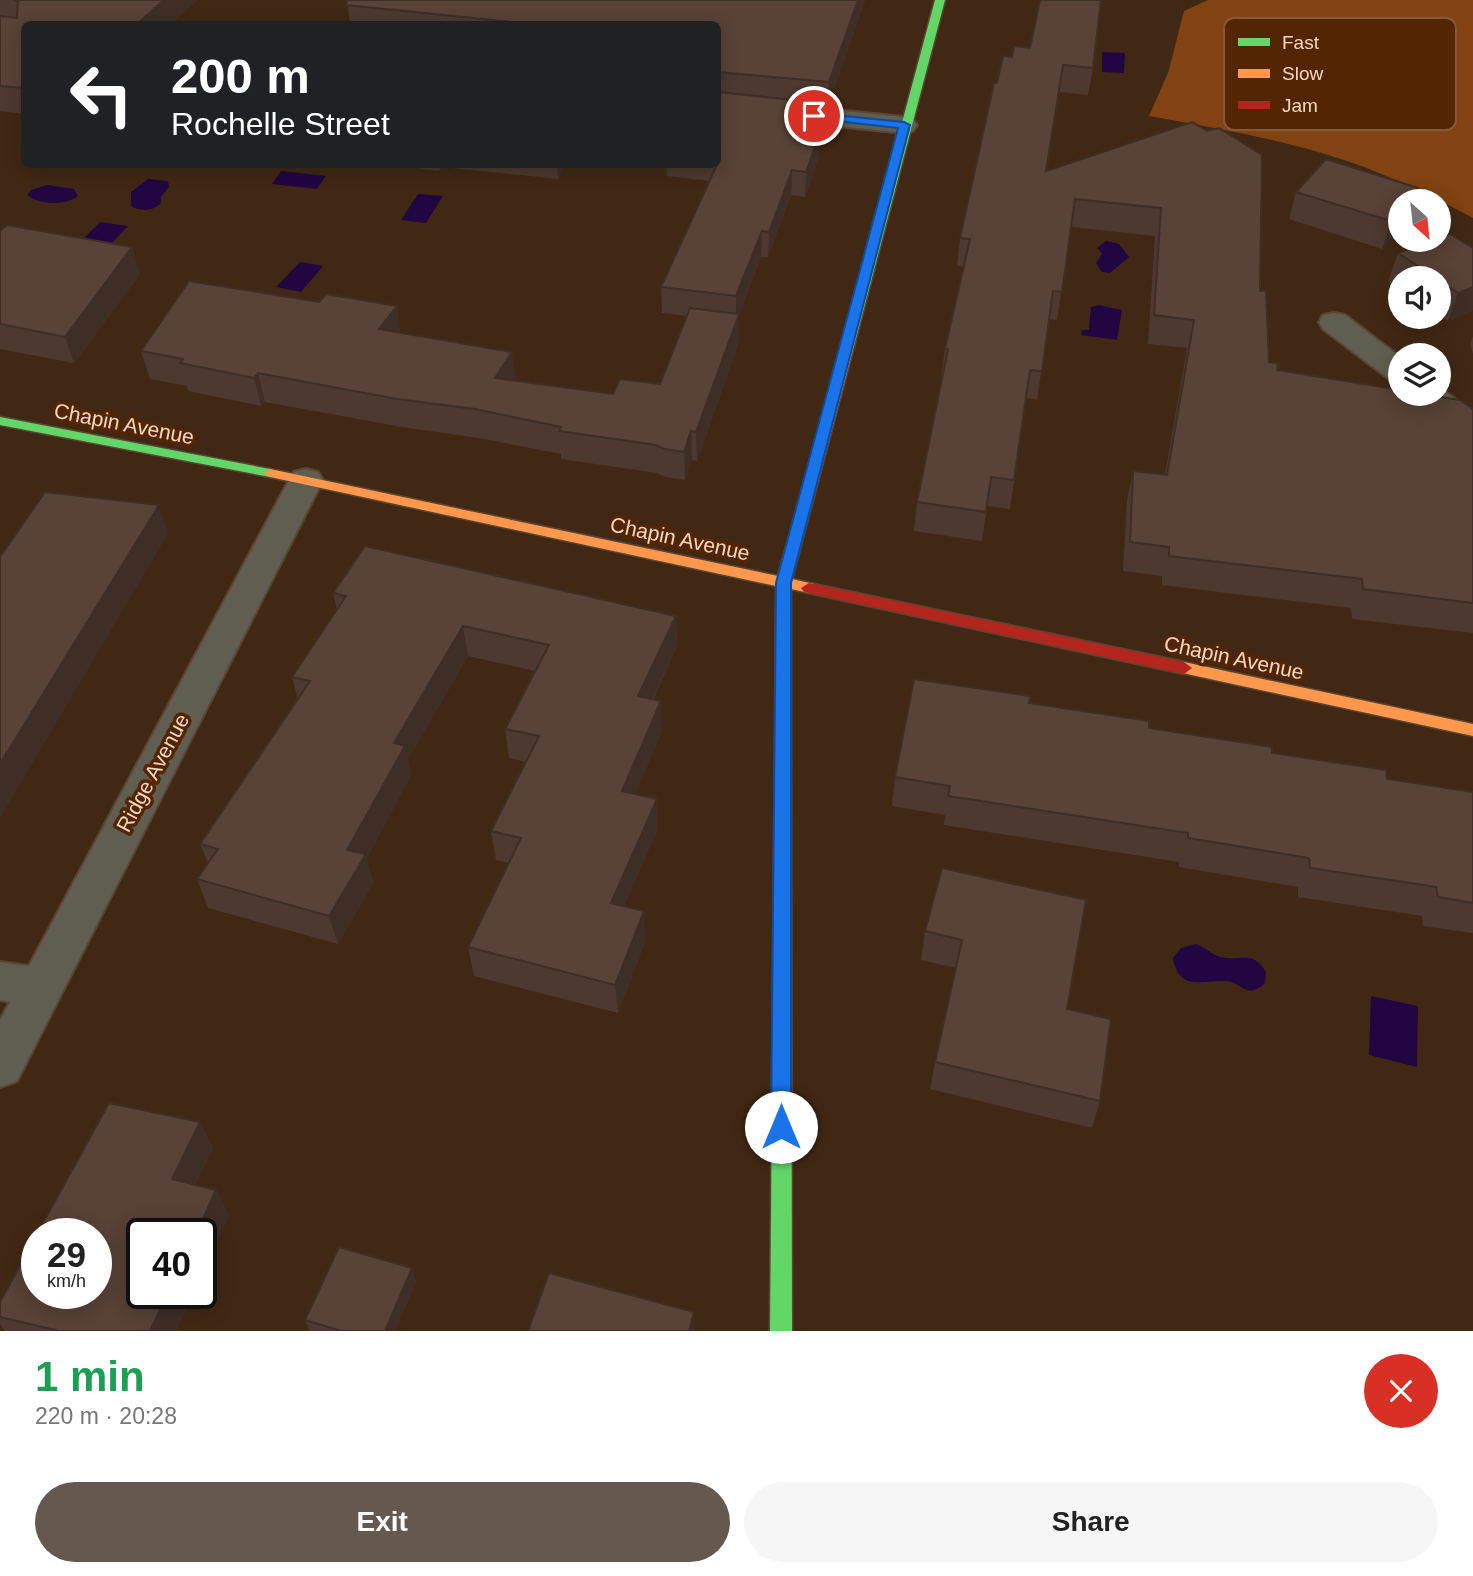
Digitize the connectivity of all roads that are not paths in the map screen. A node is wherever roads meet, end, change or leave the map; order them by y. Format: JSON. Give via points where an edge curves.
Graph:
{"nodes":[{"id":1,"x":940,"y":0,"type":"edge"},
{"id":2,"x":721,"y":106,"type":"edge"},
{"id":3,"x":904,"y":125,"type":"junction"},
{"id":4,"x":1334,"y":321,"type":"dead end"},
{"id":5,"x":1388,"y":363,"type":"edge"},
{"id":6,"x":1444,"y":406,"type":"edge"},
{"id":7,"x":0,"y":421,"type":"edge"},
{"id":8,"x":1473,"y":428,"type":"edge"},
{"id":9,"x":306,"y":480,"type":"junction"},
{"id":10,"x":784,"y":583,"type":"junction"},
{"id":11,"x":1473,"y":730,"type":"edge"},
{"id":12,"x":20,"y":984,"type":"edge"},
{"id":13,"x":0,"y":1066,"type":"edge"},
{"id":14,"x":781,"y":1331,"type":"edge"}],
"edges":[{"from":1,"to":3,"type":"street"},
{"from":2,"to":3,"type":"street"},
{"from":3,"to":10,"type":"street"},
{"from":4,"to":5,"type":"street"},
{"from":6,"to":8,"type":"street"},
{"from":7,"to":9,"type":"street","name":"Chapin Avenue"},
{"from":9,"to":10,"type":"street","name":"Chapin Avenue"},
{"from":9,"to":12,"type":"street","name":"Ridge Avenue"},
{"from":10,"to":11,"type":"street","name":"Chapin Avenue"},
{"from":10,"to":14,"type":"street"},
{"from":12,"to":13,"type":"street","name":"Ridge Avenue"}]}
